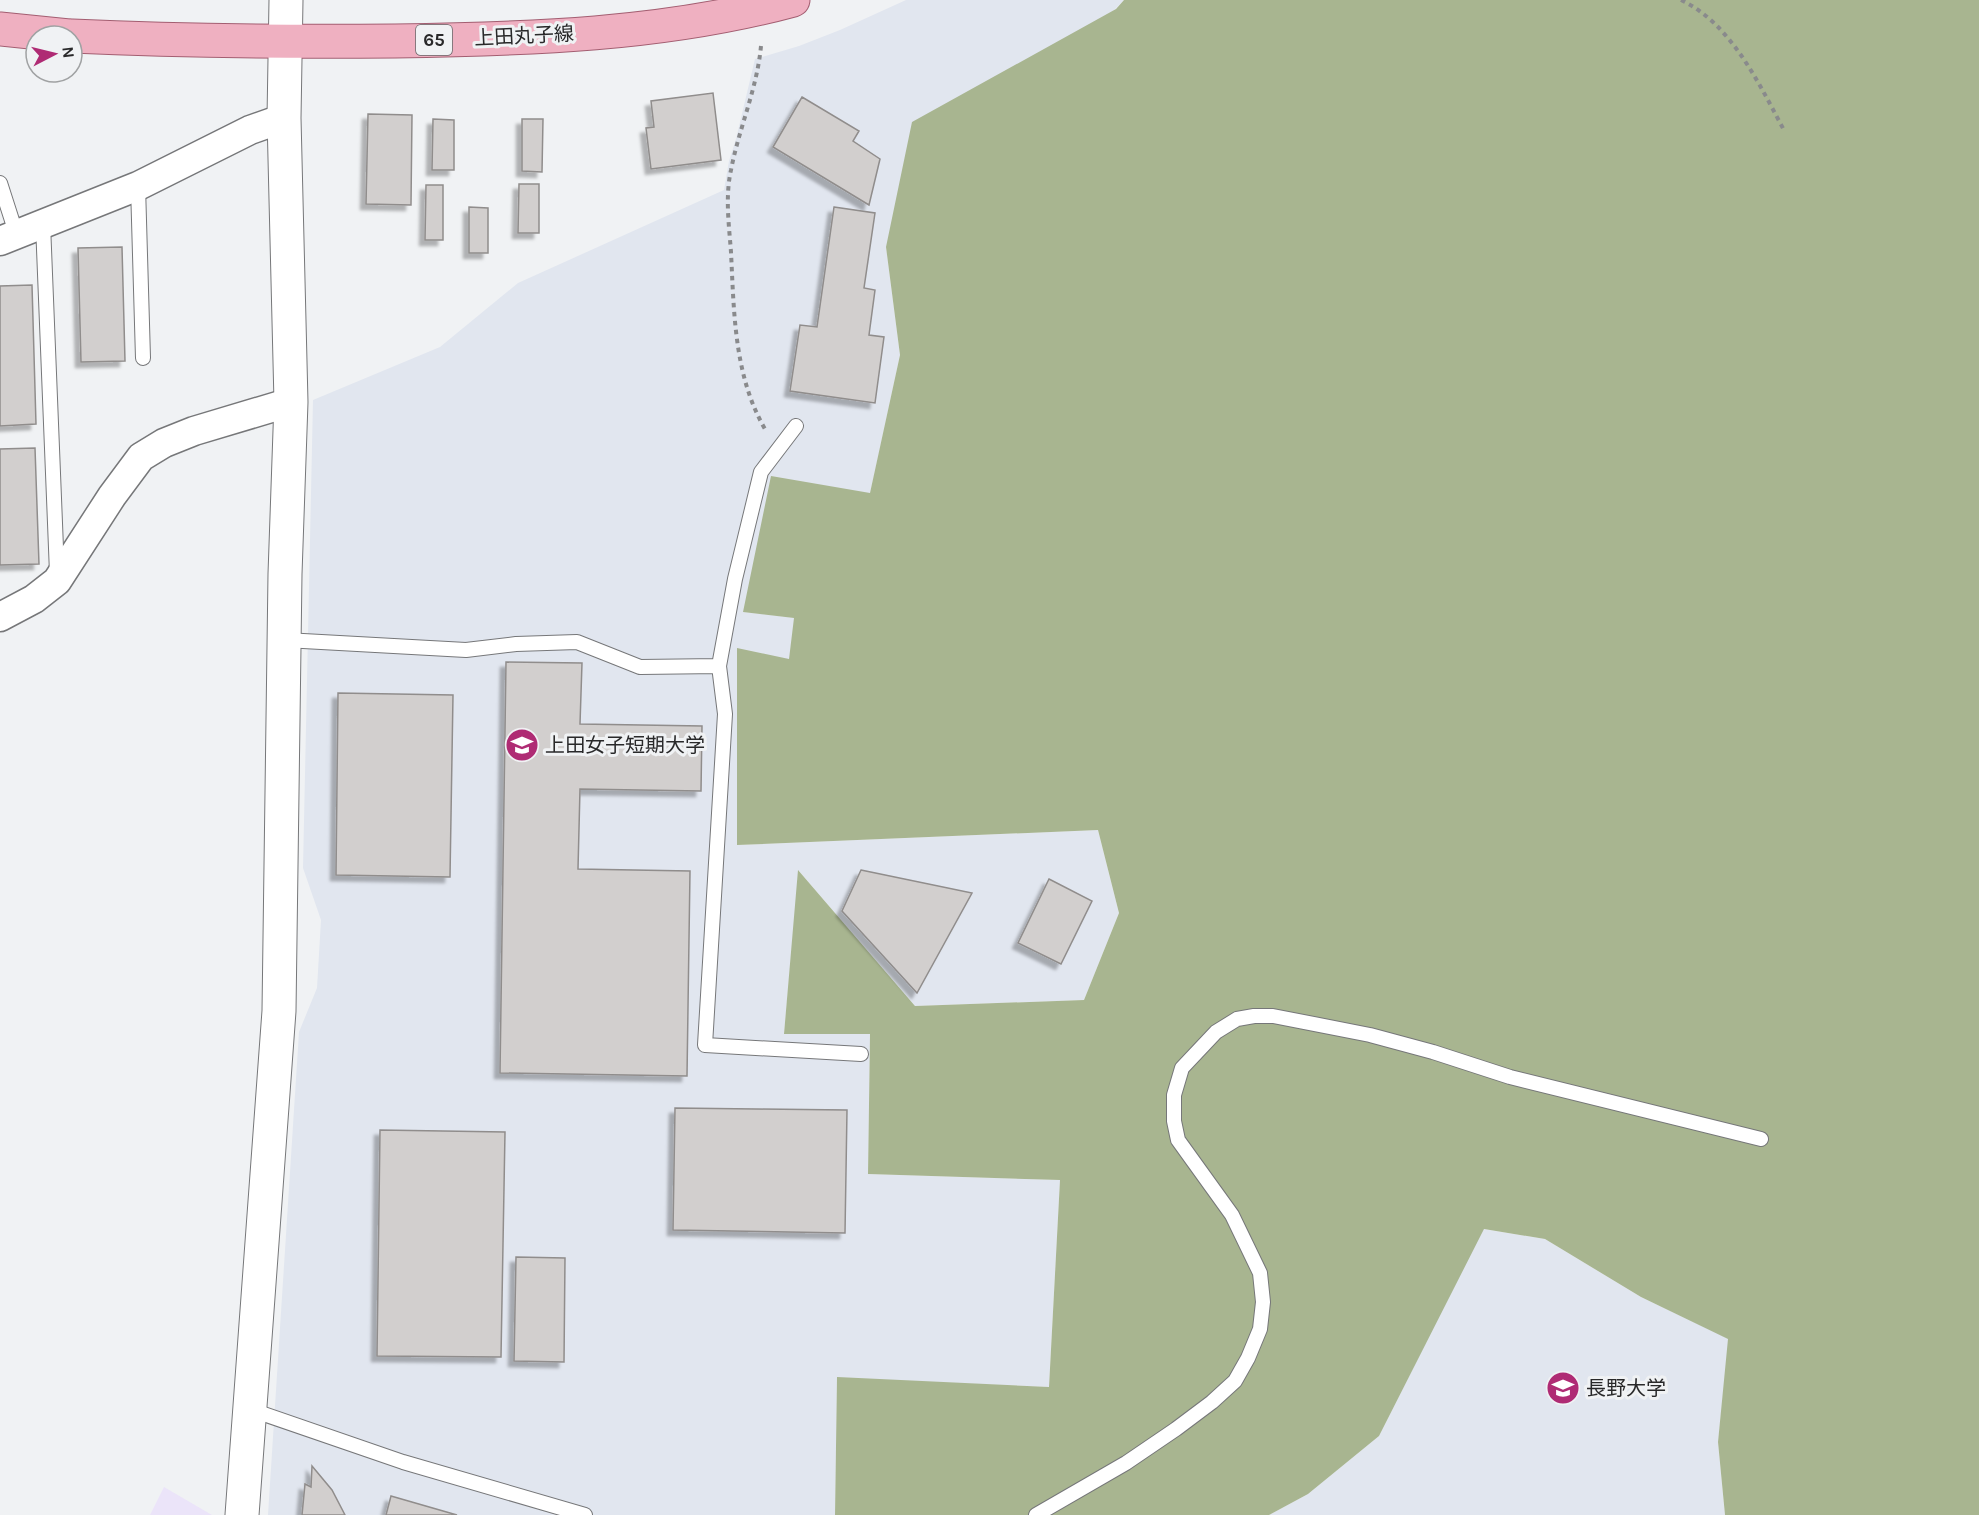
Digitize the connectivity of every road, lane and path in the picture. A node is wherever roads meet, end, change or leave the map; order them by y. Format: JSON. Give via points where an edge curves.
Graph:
{"nodes":[{"id":1,"x":286,"y":0,"type":"edge"},
{"id":2,"x":793,"y":0,"type":"edge"},
{"id":3,"x":1681,"y":0,"type":"edge"},
{"id":4,"x":1,"y":34,"type":"edge"},
{"id":5,"x":24,"y":35,"type":"edge"},
{"id":6,"x":84,"y":36,"type":"edge"},
{"id":7,"x":286,"y":42,"type":"junction"},
{"id":8,"x":761,"y":46,"type":"dead end"},
{"id":9,"x":284,"y":117,"type":"junction"},
{"id":10,"x":1785,"y":132,"type":"dead end"},
{"id":11,"x":0,"y":183,"type":"edge"},
{"id":12,"x":138,"y":186,"type":"junction"},
{"id":13,"x":43,"y":224,"type":"junction"},
{"id":14,"x":8,"y":238,"type":"edge"},
{"id":15,"x":143,"y":358,"type":"dead end"},
{"id":16,"x":291,"y":402,"type":"junction"},
{"id":17,"x":796,"y":426,"type":"dead end"},
{"id":18,"x":779,"y":448,"type":"junction"},
{"id":19,"x":57,"y":581,"type":"junction"},
{"id":20,"x":0,"y":617,"type":"edge"},
{"id":21,"x":285,"y":640,"type":"junction"},
{"id":22,"x":719,"y":666,"type":"junction"},
{"id":23,"x":861,"y":1054,"type":"dead end"},
{"id":24,"x":1761,"y":1139,"type":"dead end"},
{"id":25,"x":249,"y":1409,"type":"junction"},
{"id":26,"x":242,"y":1515,"type":"edge"},
{"id":27,"x":585,"y":1515,"type":"edge"},
{"id":28,"x":1036,"y":1515,"type":"edge"}],
"edges":[{"from":1,"to":7,"type":"street"},
{"from":2,"to":7,"type":"main road","name":"上田丸子線","number":"65","via":[[702,20],[579,34]]},
{"from":3,"to":10,"type":"path","via":[[1718,27],[1752,70]]},
{"from":4,"to":5,"type":"main road","name":"上田丸子線","number":"65"},
{"from":6,"to":7,"type":"main road","name":"上田丸子線","number":"65"},
{"from":7,"to":9,"type":"street"},
{"from":8,"to":18,"type":"path","via":[[730,171],[728,204],[735,331],[743,372],[751,403]]},
{"from":9,"to":12,"type":"street"},
{"from":9,"to":16,"type":"street"},
{"from":11,"to":14,"type":"lane"},
{"from":12,"to":13,"type":"street"},
{"from":12,"to":15,"type":"lane"},
{"from":13,"to":14,"type":"street"},
{"from":13,"to":19,"type":"lane"},
{"from":16,"to":19,"type":"street","via":[[164,442],[141,458]]},
{"from":16,"to":21,"type":"street"},
{"from":17,"to":18,"type":"lane"},
{"from":18,"to":22,"type":"lane","via":[[761,472]]},
{"from":19,"to":20,"type":"street"},
{"from":21,"to":22,"type":"lane","via":[[466,650],[577,642],[640,667]]},
{"from":21,"to":25,"type":"street","via":[[279,1011]]},
{"from":22,"to":23,"type":"lane","via":[[725,714],[705,1045]]},
{"from":24,"to":28,"type":"lane","via":[[1510,1077],[1370,1035],[1273,1016],[1237,1019],[1216,1032],[1182,1068],[1174,1095],[1174,1121],[1178,1140],[1232,1215],[1260,1273],[1260,1329],[1235,1381],[1212,1402],[1126,1463]]},
{"from":25,"to":26,"type":"street"},
{"from":25,"to":27,"type":"lane","via":[[403,1462]]}]}
